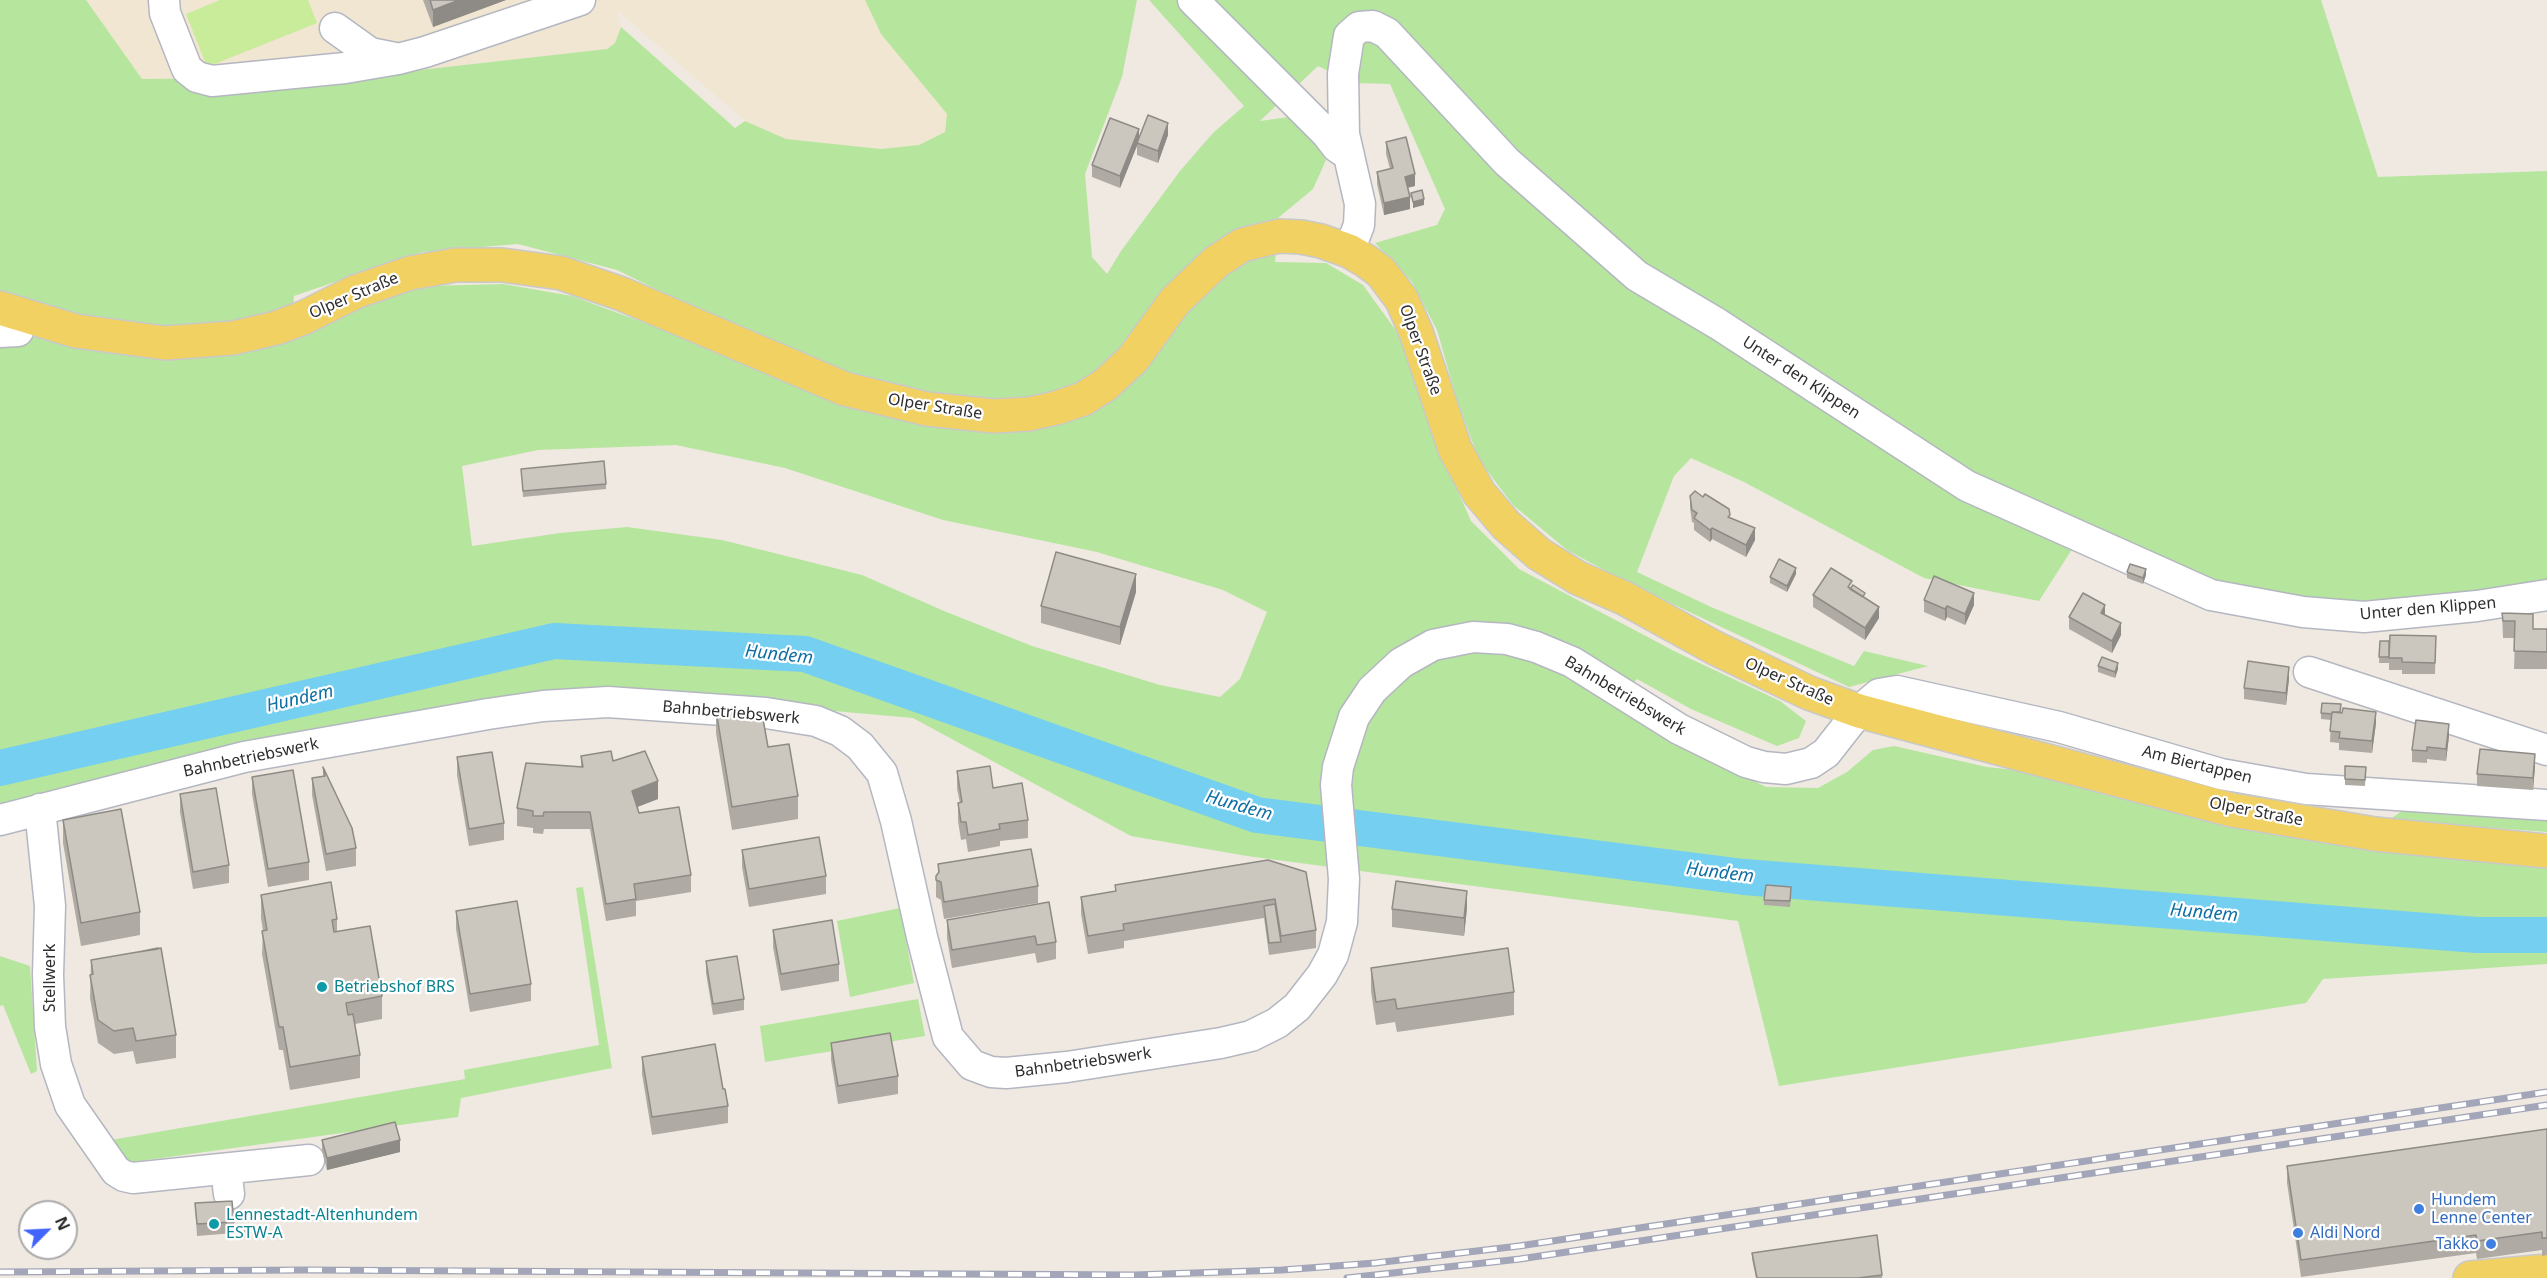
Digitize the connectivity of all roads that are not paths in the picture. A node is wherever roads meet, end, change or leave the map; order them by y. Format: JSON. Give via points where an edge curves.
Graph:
{"nodes":[{"id":1,"x":164,"y":0,"type":"edge"},
{"id":2,"x":580,"y":0,"type":"edge"},
{"id":3,"x":1193,"y":0,"type":"edge"},
{"id":4,"x":335,"y":28,"type":"dead end"},
{"id":5,"x":398,"y":58,"type":"junction"},
{"id":6,"x":1349,"y":155,"type":"junction"},
{"id":7,"x":1348,"y":250,"type":"junction"},
{"id":8,"x":6,"y":318,"type":"edge"},
{"id":9,"x":2547,"y":595,"type":"edge"},
{"id":10,"x":2309,"y":672,"type":"dead end"},
{"id":11,"x":1859,"y":711,"type":"junction"},
{"id":12,"x":2547,"y":750,"type":"edge"},
{"id":13,"x":2547,"y":805,"type":"edge"},
{"id":14,"x":40,"y":808,"type":"junction"},
{"id":15,"x":0,"y":820,"type":"edge"},
{"id":16,"x":2547,"y":851,"type":"edge"},
{"id":17,"x":309,"y":1160,"type":"dead end"},
{"id":18,"x":2547,"y":1270,"type":"edge"},
{"id":19,"x":2470,"y":1278,"type":"edge"}],
"edges":[{"from":1,"to":5,"type":"street","via":[[165,13],[187,69],[197,78],[212,81],[345,68]]},
{"from":2,"to":5,"type":"street"},
{"from":3,"to":6,"type":"street"},
{"from":4,"to":5,"type":"street","via":[[370,53]]},
{"from":6,"to":7,"type":"street","name":"Unter den Klippen","via":[[1360,204],[1359,225]]},
{"from":6,"to":9,"type":"street","name":"Unter den Klippen","via":[[1344,134],[1342,74],[1349,36],[1359,27],[1373,26],[1387,33],[1507,162],[1637,276],[1967,486],[2211,595],[2303,612],[2364,617]]},
{"from":7,"to":8,"type":"main road","name":"Olper Straße","via":[[1301,237],[1279,236],[1242,245],[1216,262],[1174,301],[1133,359],[1105,385],[1083,399],[1056,408],[994,416],[927,409],[845,389],[622,294],[561,273],[502,265],[455,264],[410,273],[355,292],[276,328],[233,338],[165,344]]},
{"from":7,"to":11,"type":"main road","name":"Olper Straße","via":[[1381,272],[1402,300],[1455,449],[1479,494],[1506,525],[1539,554],[1578,578],[1788,683]]},
{"from":10,"to":12,"type":"street"},
{"from":11,"to":13,"type":"street","name":"Am Biertappen","via":[[1879,694],[1897,691],[2059,728],[2221,774],[2306,789]]},
{"from":11,"to":14,"type":"street","name":"Bahnbetriebswerk","via":[[1826,753],[1811,763],[1786,770],[1764,767],[1679,729],[1572,662],[1536,647],[1473,636],[1433,645],[1401,663],[1372,690],[1354,717],[1336,785],[1344,879],[1342,922],[1333,955],[1297,1007],[1251,1036],[1221,1043],[1006,1073],[972,1065],[948,1037],[882,773],[860,746],[840,731],[816,721],[766,713],[608,702],[543,706],[244,757]]},
{"from":11,"to":16,"type":"main road","name":"Olper Straße","via":[[2232,810],[2375,834]]},
{"from":14,"to":15,"type":"street","name":"Bahnbetriebswerk"},
{"from":14,"to":17,"type":"street","name":"Stellwerk","via":[[50,906],[48,975],[56,1064],[70,1105],[116,1171],[133,1178],[227,1182]]},
{"from":18,"to":19,"type":"main road"}]}
